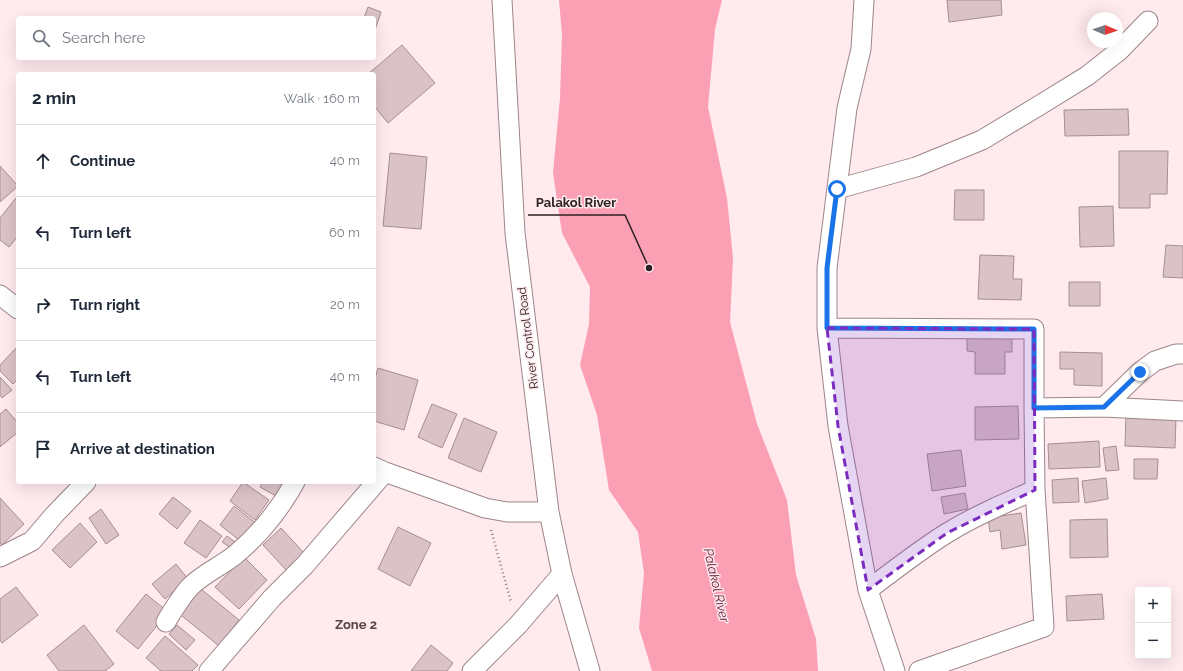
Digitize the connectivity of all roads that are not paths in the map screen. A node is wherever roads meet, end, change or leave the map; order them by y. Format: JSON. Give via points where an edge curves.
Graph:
{"nodes":[{"id":1,"x":502,"y":0,"type":"edge"},
{"id":2,"x":864,"y":0,"type":"edge"},
{"id":3,"x":1148,"y":21,"type":"dead end"},
{"id":4,"x":837,"y":189,"type":"junction"},
{"id":5,"x":0,"y":295,"type":"edge"},
{"id":6,"x":16,"y":307,"type":"edge"},
{"id":7,"x":827,"y":328,"type":"junction"},
{"id":8,"x":1183,"y":354,"type":"edge"},
{"id":9,"x":1104,"y":407,"type":"junction"},
{"id":10,"x":1034,"y":408,"type":"junction"},
{"id":11,"x":1183,"y":411,"type":"edge"},
{"id":12,"x":379,"y":469,"type":"edge"},
{"id":13,"x":84,"y":484,"type":"edge"},
{"id":14,"x":294,"y":484,"type":"edge"},
{"id":15,"x":367,"y":484,"type":"edge"},
{"id":16,"x":1035,"y":490,"type":"junction"},
{"id":17,"x":549,"y":512,"type":"junction"},
{"id":18,"x":0,"y":558,"type":"edge"},
{"id":19,"x":562,"y":574,"type":"junction"},
{"id":20,"x":868,"y":590,"type":"junction"},
{"id":21,"x":166,"y":622,"type":"dead end"},
{"id":22,"x":209,"y":671,"type":"edge"},
{"id":23,"x":472,"y":671,"type":"edge"},
{"id":24,"x":590,"y":671,"type":"edge"},
{"id":25,"x":895,"y":671,"type":"edge"},
{"id":26,"x":919,"y":671,"type":"edge"}],
"edges":[{"from":1,"to":17,"type":"street","name":"River Control Road","via":[[515,233]]},
{"from":2,"to":4,"type":"street","via":[[861,49],[847,108]]},
{"from":3,"to":4,"type":"street","via":[[1120,50],[1087,76],[982,140],[916,167]]},
{"from":4,"to":7,"type":"street","via":[[827,268]]},
{"from":5,"to":6,"type":"street"},
{"from":7,"to":10,"type":"street","via":[[1034,329]]},
{"from":7,"to":20,"type":"street","via":[[838,426]]},
{"from":8,"to":9,"type":"street","via":[[1155,361]]},
{"from":9,"to":10,"type":"street"},
{"from":9,"to":11,"type":"street"},
{"from":10,"to":16,"type":"street"},
{"from":12,"to":17,"type":"street","via":[[484,508],[507,512]]},
{"from":13,"to":18,"type":"street","via":[[32,541]]},
{"from":14,"to":21,"type":"street","via":[[263,528],[235,555],[191,585]]},
{"from":15,"to":22,"type":"street","via":[[305,565],[272,598]]},
{"from":16,"to":20,"type":"street","via":[[989,510],[947,533]]},
{"from":16,"to":26,"type":"street","via":[[1044,627]]},
{"from":17,"to":19,"type":"street","name":"River Control Road"},
{"from":19,"to":23,"type":"street","via":[[518,625]]},
{"from":19,"to":24,"type":"street","name":"River Control Road"},
{"from":20,"to":25,"type":"street"}]}
